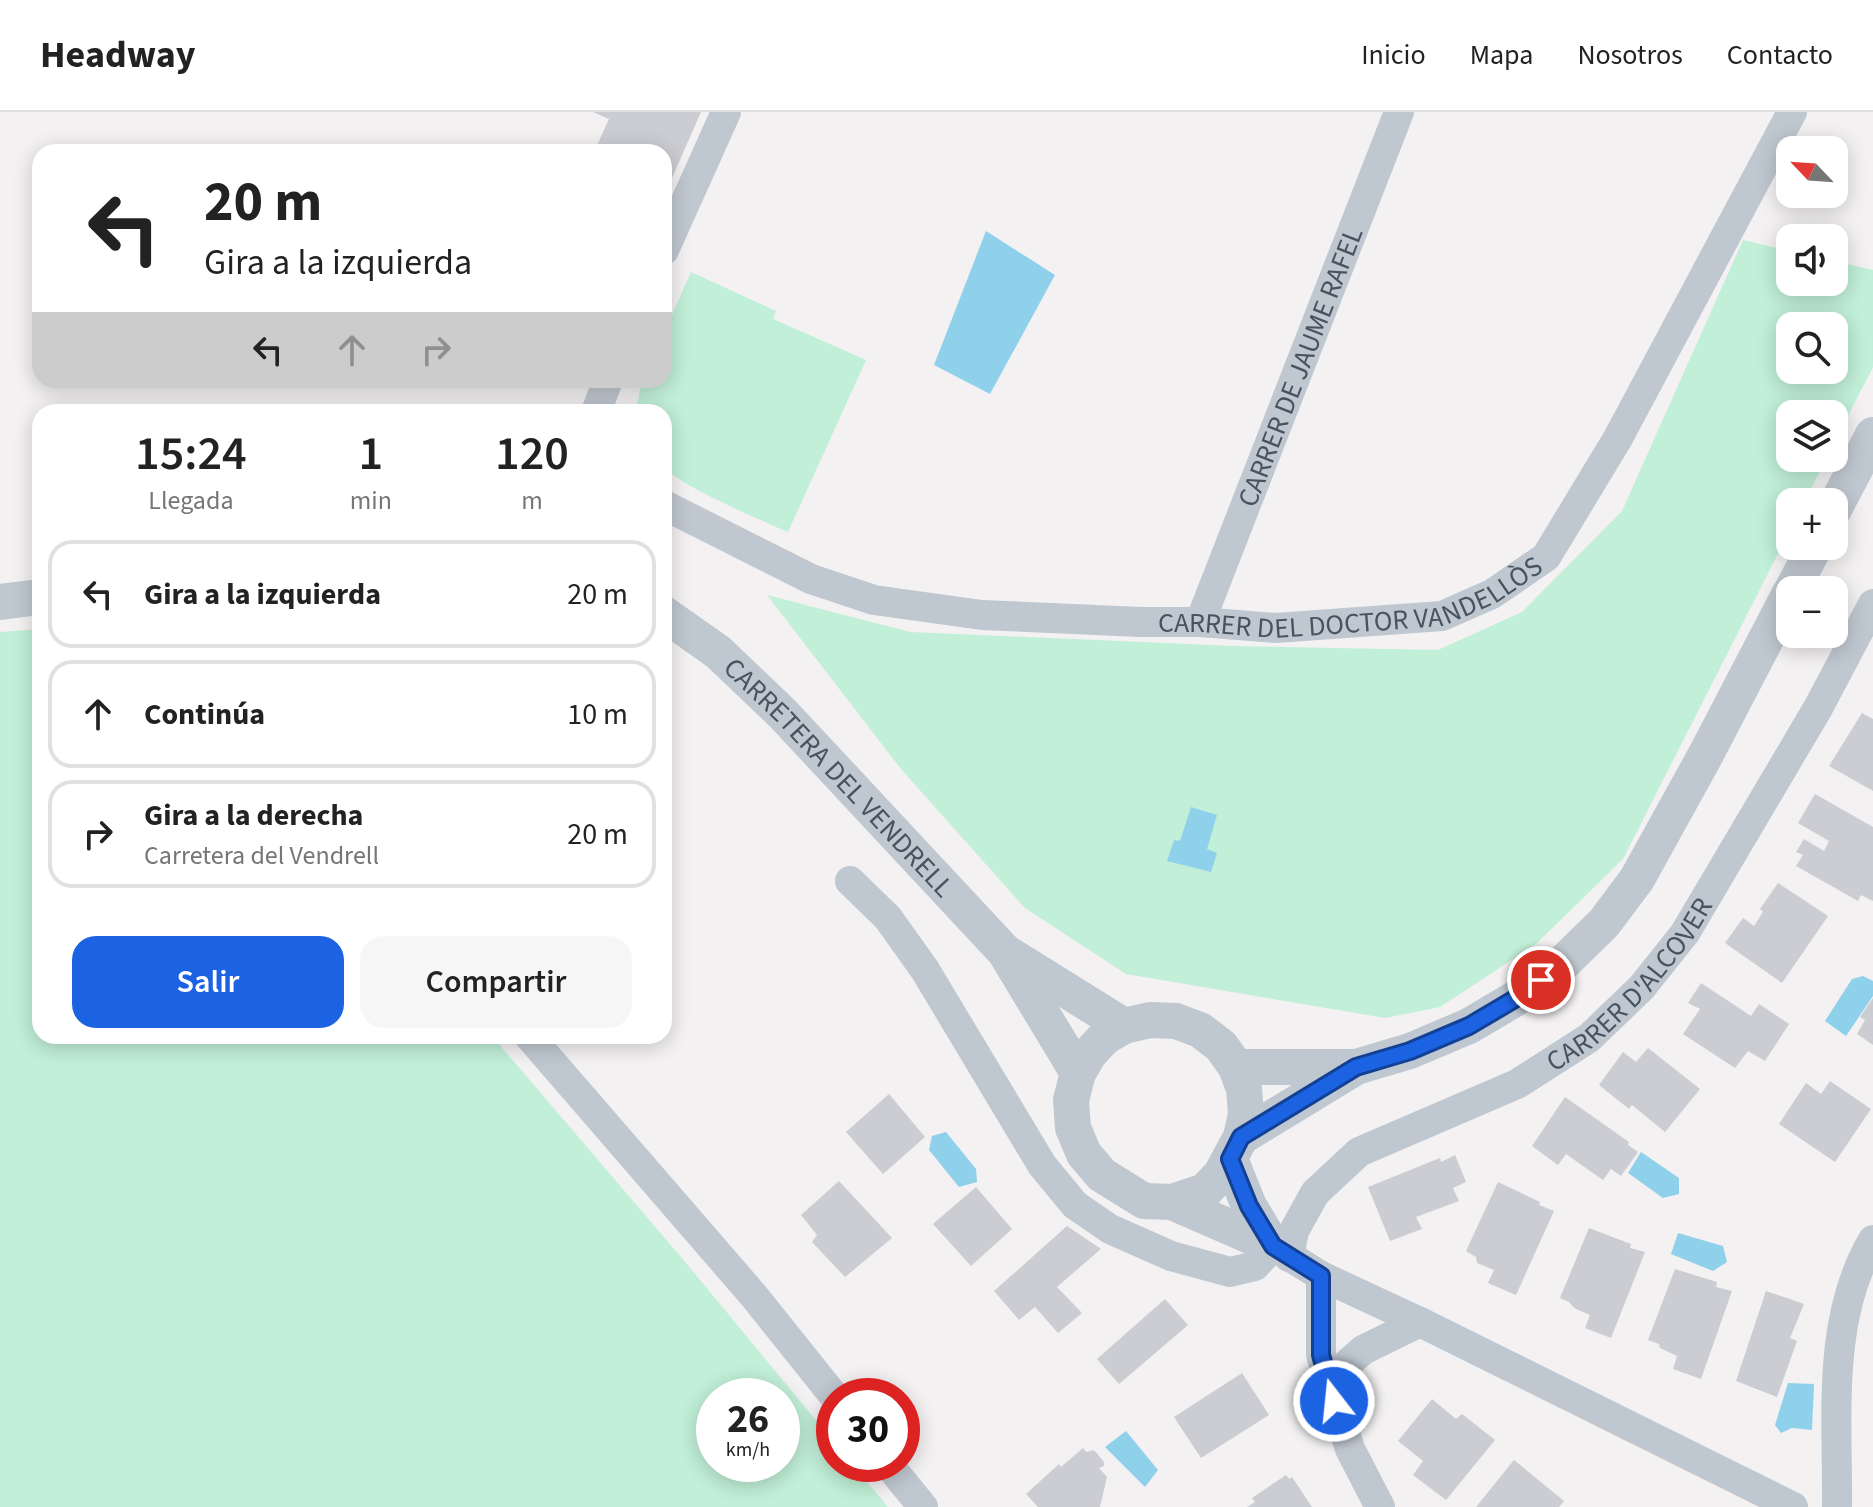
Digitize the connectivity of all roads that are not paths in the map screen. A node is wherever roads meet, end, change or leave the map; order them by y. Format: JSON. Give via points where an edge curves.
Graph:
{"nodes":[{"id":1,"x":726,"y":112,"type":"edge"},
{"id":2,"x":1399,"y":112,"type":"edge"},
{"id":3,"x":1792,"y":112,"type":"edge"},
{"id":4,"x":672,"y":232,"type":"edge"},
{"id":5,"x":1873,"y":435,"type":"edge"},
{"id":6,"x":1845,"y":488,"type":"edge"},
{"id":7,"x":672,"y":509,"type":"edge"},
{"id":8,"x":32,"y":598,"type":"edge"},
{"id":9,"x":0,"y":602,"type":"edge"},
{"id":10,"x":1873,"y":604,"type":"edge"},
{"id":11,"x":672,"y":620,"type":"edge"},
{"id":12,"x":1776,"y":621,"type":"edge"},
{"id":13,"x":1200,"y":622,"type":"junction"},
{"id":14,"x":850,"y":881,"type":"dead end"},
{"id":15,"x":1005,"y":952,"type":"junction"},
{"id":16,"x":1124,"y":1026,"type":"junction"},
{"id":17,"x":536,"y":1044,"type":"edge"},
{"id":18,"x":1236,"y":1067,"type":"junction"},
{"id":19,"x":1356,"y":1067,"type":"junction"},
{"id":20,"x":1078,"y":1073,"type":"junction"},
{"id":21,"x":1236,"y":1148,"type":"junction"},
{"id":22,"x":1172,"y":1202,"type":"junction"},
{"id":23,"x":1873,"y":1240,"type":"edge"},
{"id":24,"x":1281,"y":1252,"type":"junction"},
{"id":25,"x":1321,"y":1276,"type":"junction"},
{"id":26,"x":1420,"y":1322,"type":"junction"},
{"id":27,"x":820,"y":1378,"type":"edge"},
{"id":28,"x":1331,"y":1390,"type":"junction"},
{"id":29,"x":903,"y":1482,"type":"edge"},
{"id":30,"x":923,"y":1507,"type":"edge"},
{"id":31,"x":1380,"y":1507,"type":"edge"},
{"id":32,"x":1793,"y":1507,"type":"edge"},
{"id":33,"x":1837,"y":1507,"type":"edge"}],
"edges":[{"from":1,"to":4,"type":"street"},
{"from":2,"to":13,"type":"street","name":"CARRER DE JAUME RAFEL"},
{"from":3,"to":13,"type":"street","name":"CARRER DEL DOCTOR VANDELLÒS","via":[[1618,438],[1546,557],[1492,594],[1442,616],[1276,628]]},
{"from":5,"to":6,"type":"street"},
{"from":7,"to":13,"type":"street","name":"CARRER DEL DOCTOR VANDELLÒS","via":[[811,579],[874,600],[982,615]]},
{"from":8,"to":9,"type":"street"},
{"from":10,"to":24,"type":"street","name":"CARRER D'ALCOVER","via":[[1685,933],[1642,987],[1589,1038],[1517,1084],[1359,1152],[1315,1193]]},
{"from":11,"to":15,"type":"street","name":"CARRETERA DEL VENDRELL","via":[[718,652],[783,714]]},
{"from":12,"to":19,"type":"street","via":[[1637,879],[1604,923],[1563,963],[1469,1026]]},
{"from":14,"to":24,"type":"street","via":[[888,918],[925,970],[1042,1165],[1075,1205],[1110,1229],[1171,1256],[1230,1272]]},
{"from":15,"to":16,"type":"street","name":"CARRETERA DEL VENDRELL"},
{"from":15,"to":20,"type":"street","name":"CARRETERA DEL VENDRELL"},
{"from":16,"to":18,"type":"street","via":[[1150,1020],[1188,1025],[1221,1046]]},
{"from":16,"to":20,"type":"street","via":[[1105,1037]]},
{"from":17,"to":27,"type":"street"},
{"from":18,"to":19,"type":"street"},
{"from":18,"to":21,"type":"street","via":[[1246,1114]]},
{"from":19,"to":21,"type":"street"},
{"from":20,"to":22,"type":"street","via":[[1071,1100],[1073,1128],[1084,1154],[1102,1175],[1144,1201]]},
{"from":21,"to":22,"type":"street","via":[[1205,1191]]},
{"from":21,"to":24,"type":"street","via":[[1249,1206]]},
{"from":22,"to":24,"type":"street"},
{"from":23,"to":33,"type":"street","via":[[1847,1307],[1839,1356]]},
{"from":24,"to":25,"type":"street"},
{"from":25,"to":26,"type":"street"},
{"from":25,"to":28,"type":"street","via":[[1321,1355]]},
{"from":26,"to":28,"type":"street","via":[[1363,1350]]},
{"from":26,"to":32,"type":"street"},
{"from":28,"to":31,"type":"street","via":[[1350,1449]]},
{"from":29,"to":30,"type":"street"}]}
